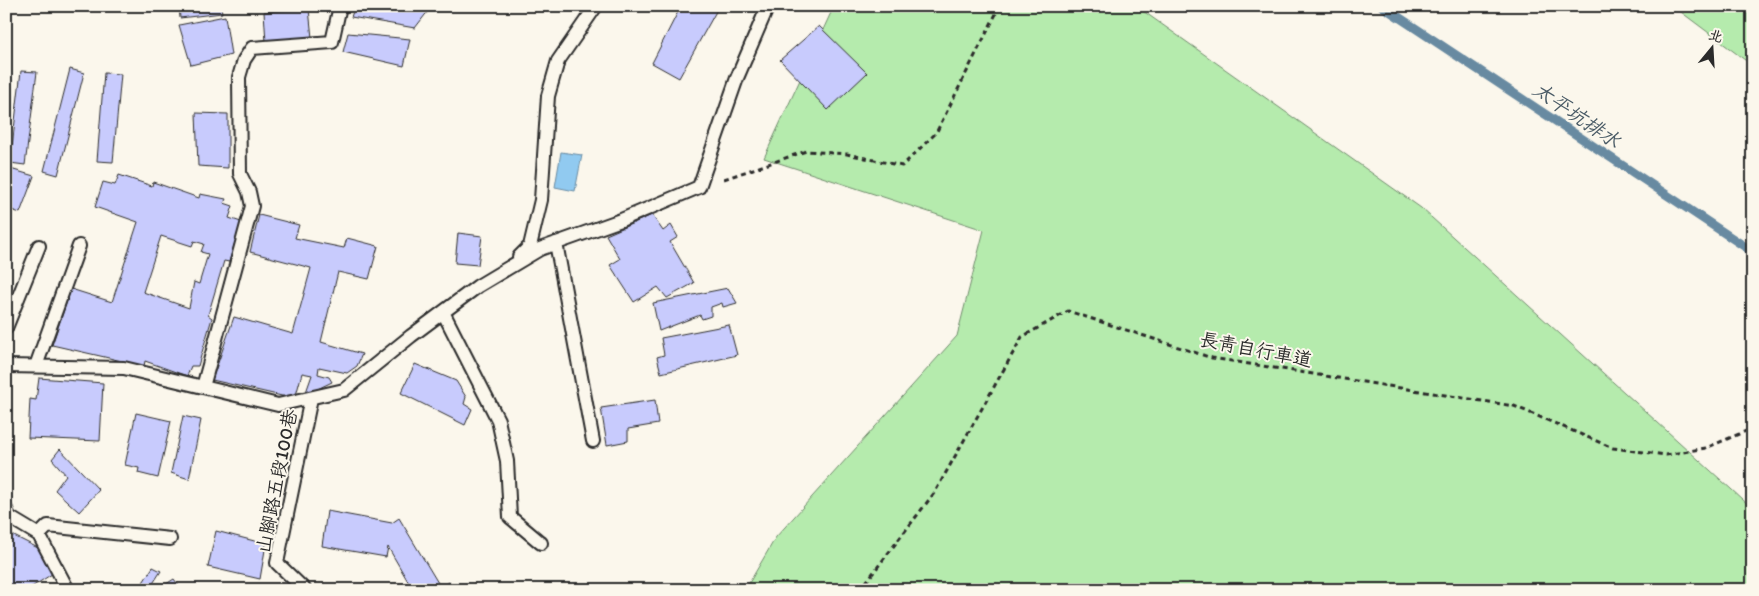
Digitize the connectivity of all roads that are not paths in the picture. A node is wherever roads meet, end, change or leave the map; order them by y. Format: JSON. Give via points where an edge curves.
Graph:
{"nodes":[{"id":1,"x":340,"y":6,"type":"edge"},
{"id":2,"x":596,"y":6,"type":"edge"},
{"id":3,"x":768,"y":6,"type":"edge"},
{"id":4,"x":556,"y":243,"type":"junction"},
{"id":5,"x":39,"y":246,"type":"dead end"},
{"id":6,"x":79,"y":246,"type":"dead end"},
{"id":7,"x":506,"y":270,"type":"junction"},
{"id":8,"x":443,"y":312,"type":"junction"},
{"id":9,"x":6,"y":328,"type":"edge"},
{"id":10,"x":6,"y":366,"type":"edge"},
{"id":11,"x":36,"y":366,"type":"junction"},
{"id":12,"x":203,"y":387,"type":"junction"},
{"id":13,"x":311,"y":398,"type":"junction"},
{"id":14,"x":593,"y":441,"type":"dead end"},
{"id":15,"x":6,"y":509,"type":"edge"},
{"id":16,"x":39,"y":535,"type":"junction"},
{"id":17,"x":170,"y":539,"type":"dead end"},
{"id":18,"x":541,"y":543,"type":"dead end"},
{"id":19,"x":68,"y":590,"type":"edge"},
{"id":20,"x":305,"y":590,"type":"edge"}],
"edges":[{"from":1,"to":12,"type":"lane","via":[[332,42],[252,48],[244,60],[239,77],[240,174],[252,206]]},
{"from":2,"to":7,"type":"lane","via":[[558,61],[548,96],[540,200],[530,246]]},
{"from":3,"to":4,"type":"lane","via":[[737,78],[699,187]]},
{"from":4,"to":7,"type":"lane"},
{"from":4,"to":14,"type":"lane"},
{"from":5,"to":9,"type":"lane"},
{"from":6,"to":11,"type":"lane"},
{"from":7,"to":8,"type":"lane"},
{"from":8,"to":13,"type":"lane","via":[[344,390]]},
{"from":8,"to":18,"type":"lane","via":[[498,420],[507,461],[510,517]]},
{"from":10,"to":11,"type":"lane"},
{"from":11,"to":12,"type":"lane","via":[[124,368]]},
{"from":12,"to":13,"type":"lane","via":[[278,405]]},
{"from":13,"to":20,"type":"lane","name":"山腳路五段100巷","via":[[277,563]]},
{"from":15,"to":16,"type":"lane","via":[[8,517]]},
{"from":16,"to":17,"type":"lane","via":[[48,526]]},
{"from":16,"to":19,"type":"lane"}]}
